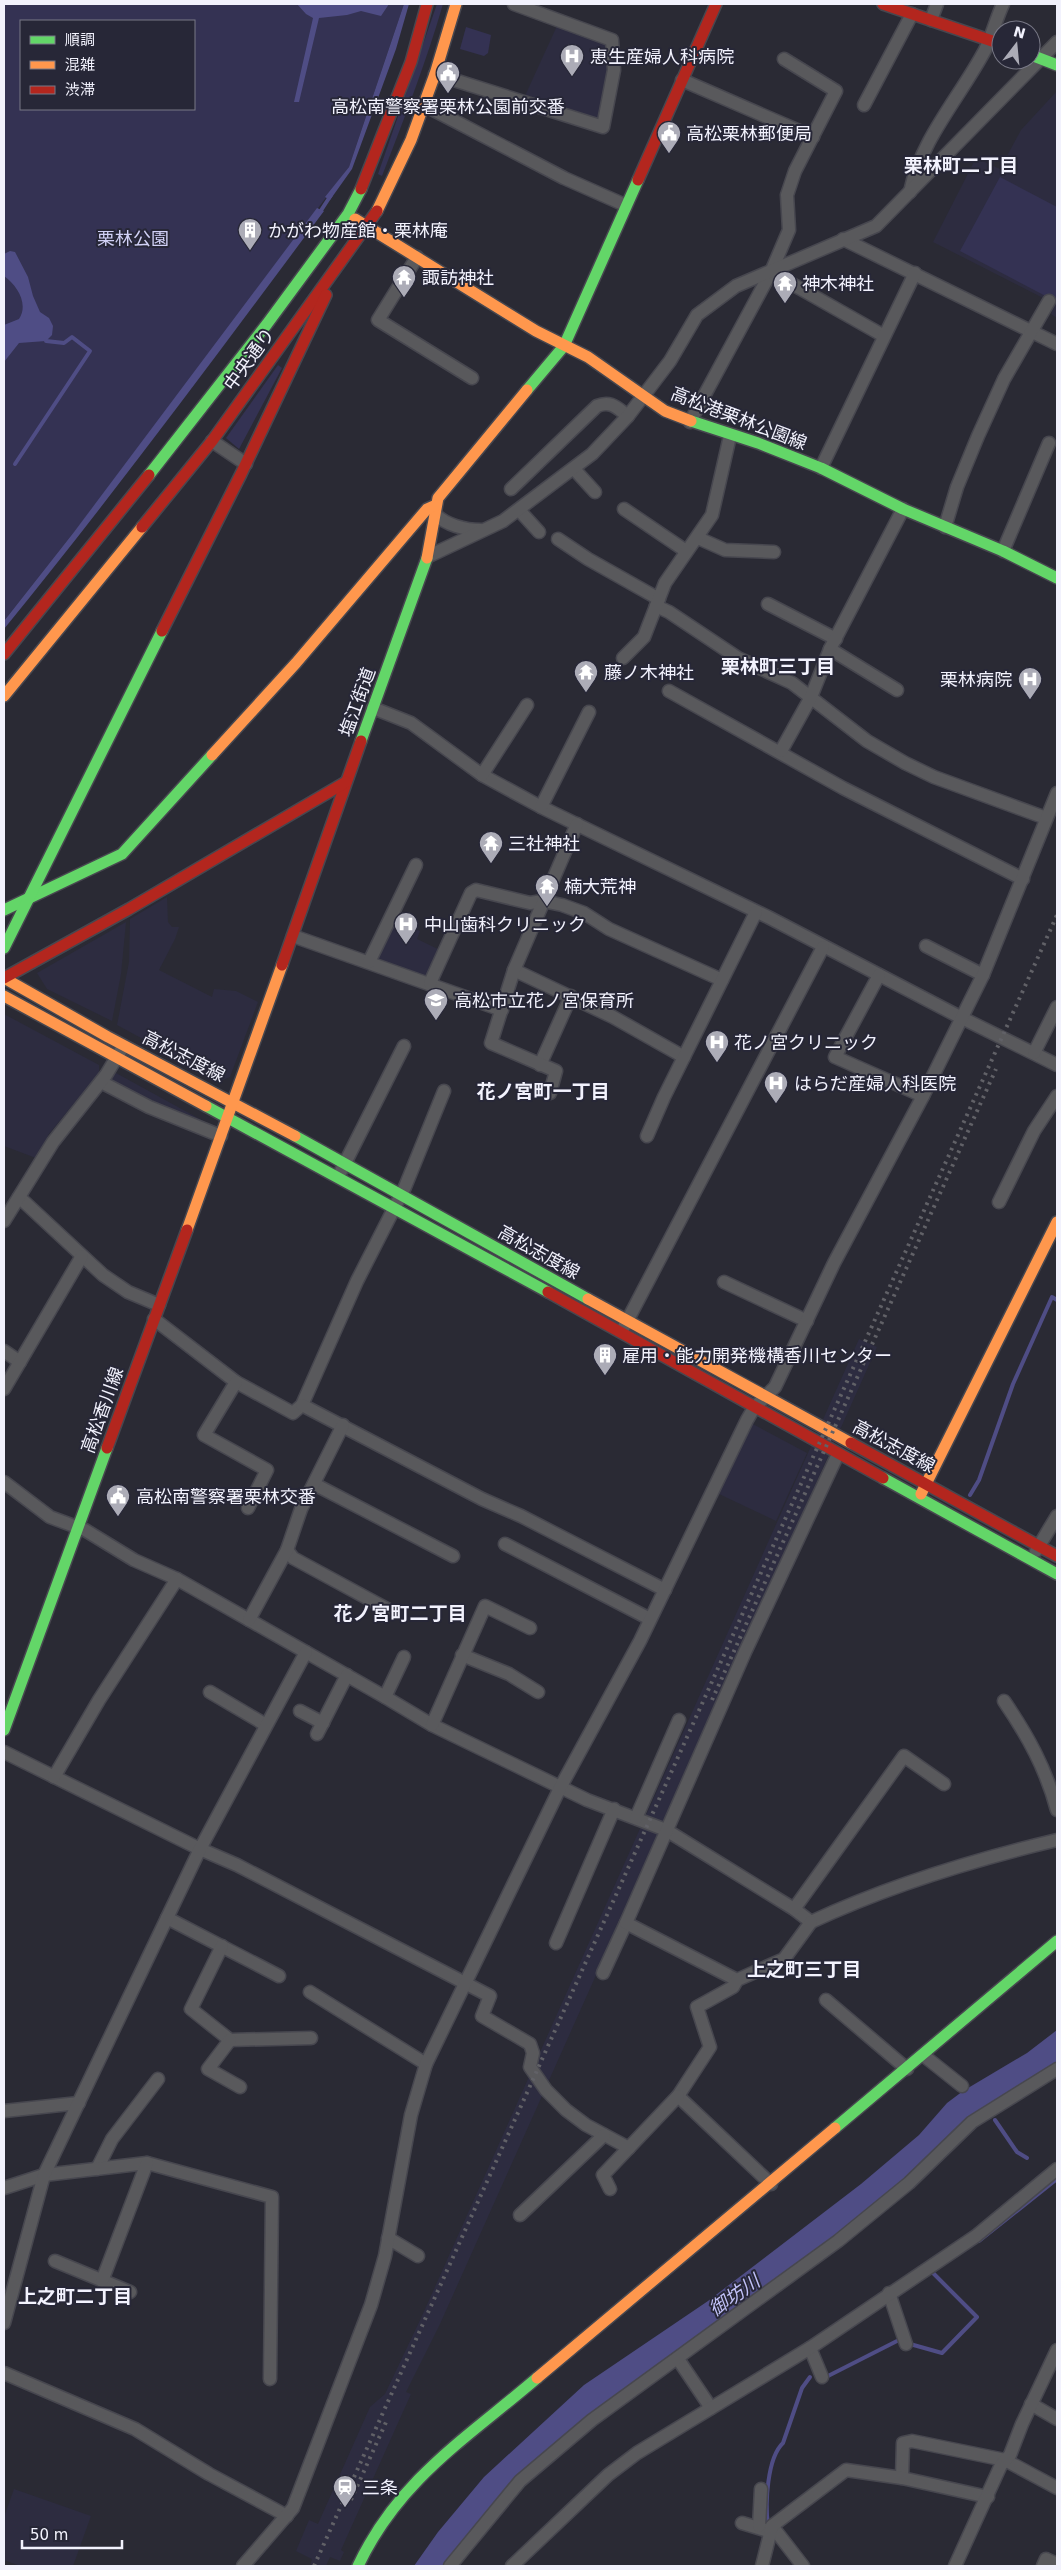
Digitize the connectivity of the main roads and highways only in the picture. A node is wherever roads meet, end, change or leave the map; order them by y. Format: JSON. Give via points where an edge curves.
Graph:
{"nodes":[{"id":1,"x":427,"y":4,"type":"edge"},
{"id":2,"x":456,"y":4,"type":"edge"},
{"id":3,"x":716,"y":4,"type":"edge"},
{"id":4,"x":883,"y":4,"type":"edge"},
{"id":5,"x":991,"y":41,"type":"edge"},
{"id":6,"x":1041,"y":59,"type":"edge"},
{"id":7,"x":1057,"y":65,"type":"edge"},
{"id":8,"x":348,"y":214,"type":"junction"},
{"id":9,"x":366,"y":226,"type":"junction"},
{"id":10,"x":342,"y":261,"type":"junction"},
{"id":11,"x":564,"y":346,"type":"junction"},
{"id":12,"x":436,"y":509,"type":"junction"},
{"id":13,"x":1057,"y":578,"type":"edge"},
{"id":14,"x":4,"y":654,"type":"edge"},
{"id":15,"x":4,"y":696,"type":"edge"},
{"id":16,"x":346,"y":782,"type":"junction"},
{"id":17,"x":296,"y":812,"type":"junction"},
{"id":18,"x":332,"y":824,"type":"junction"},
{"id":19,"x":27,"y":900,"type":"junction"},
{"id":20,"x":4,"y":910,"type":"edge"},
{"id":21,"x":4,"y":948,"type":"edge"},
{"id":22,"x":4,"y":978,"type":"edge"},
{"id":23,"x":4,"y":996,"type":"edge"},
{"id":24,"x":234,"y":1102,"type":"junction"},
{"id":25,"x":228,"y":1118,"type":"junction"},
{"id":26,"x":1057,"y":1222,"type":"edge"},
{"id":27,"x":624,"y":1327,"type":"junction"},
{"id":28,"x":926,"y":1483,"type":"junction"},
{"id":29,"x":919,"y":1498,"type":"junction"},
{"id":30,"x":1057,"y":1556,"type":"edge"},
{"id":31,"x":1057,"y":1574,"type":"edge"},
{"id":32,"x":4,"y":1730,"type":"edge"},
{"id":33,"x":1057,"y":1942,"type":"edge"},
{"id":34,"x":358,"y":2566,"type":"edge"}],
"edges":[{"from":1,"to":8,"type":"main road","name":"中央通り","via":[[386,128]]},
{"from":2,"to":9,"type":"main road","name":"中央通り","via":[[424,104],[389,188]]},
{"from":3,"to":11,"type":"main road","name":"塩江街道"},
{"from":4,"to":5,"type":"main road"},
{"from":6,"to":7,"type":"main road"},
{"from":8,"to":9,"type":"main road","name":"高松港栗林公園線"},
{"from":8,"to":14,"type":"main road","name":"中央通り","via":[[267,324],[88,553]]},
{"from":9,"to":10,"type":"main road","name":"中央通り"},
{"from":9,"to":11,"type":"main road","name":"高松港栗林公園線"},
{"from":10,"to":15,"type":"main road","name":"中央通り","via":[[212,440]]},
{"from":10,"to":19,"type":"main road","via":[[246,464]]},
{"from":11,"to":12,"type":"main road","name":"塩江街道","via":[[442,492]]},
{"from":11,"to":13,"type":"main road","name":"高松港栗林公園線","via":[[588,357],[642,397],[690,422],[758,443],[820,468]]},
{"from":12,"to":16,"type":"main road","name":"塩江街道","via":[[429,556]]},
{"from":12,"to":19,"type":"main road","via":[[427,509],[296,663],[122,854]]},
{"from":16,"to":17,"type":"main road"},
{"from":16,"to":18,"type":"main road","name":"塩江街道"},
{"from":17,"to":18,"type":"main road","via":[[318,816]]},
{"from":17,"to":22,"type":"main road"},
{"from":18,"to":24,"type":"main road","name":"塩江街道"},
{"from":19,"to":20,"type":"main road"},
{"from":19,"to":21,"type":"main road"},
{"from":22,"to":24,"type":"main road","name":"高松志度線"},
{"from":23,"to":25,"type":"main road","name":"高松志度線"},
{"from":24,"to":25,"type":"main road","name":"高松香川線"},
{"from":24,"to":27,"type":"main road","name":"高松志度線"},
{"from":25,"to":27,"type":"main road","name":"高松志度線","via":[[392,1210]]},
{"from":25,"to":32,"type":"main road","name":"高松香川線"},
{"from":26,"to":28,"type":"main road"},
{"from":27,"to":28,"type":"main road","name":"高松志度線","via":[[766,1396]]},
{"from":27,"to":29,"type":"main road","name":"高松志度線","via":[[754,1408]]},
{"from":28,"to":29,"type":"main road"},
{"from":28,"to":30,"type":"main road","name":"高松志度線"},
{"from":29,"to":31,"type":"main road","name":"高松志度線"},
{"from":33,"to":34,"type":"main road","via":[[502,2409],[455,2444],[417,2478],[364,2549]]}]}
